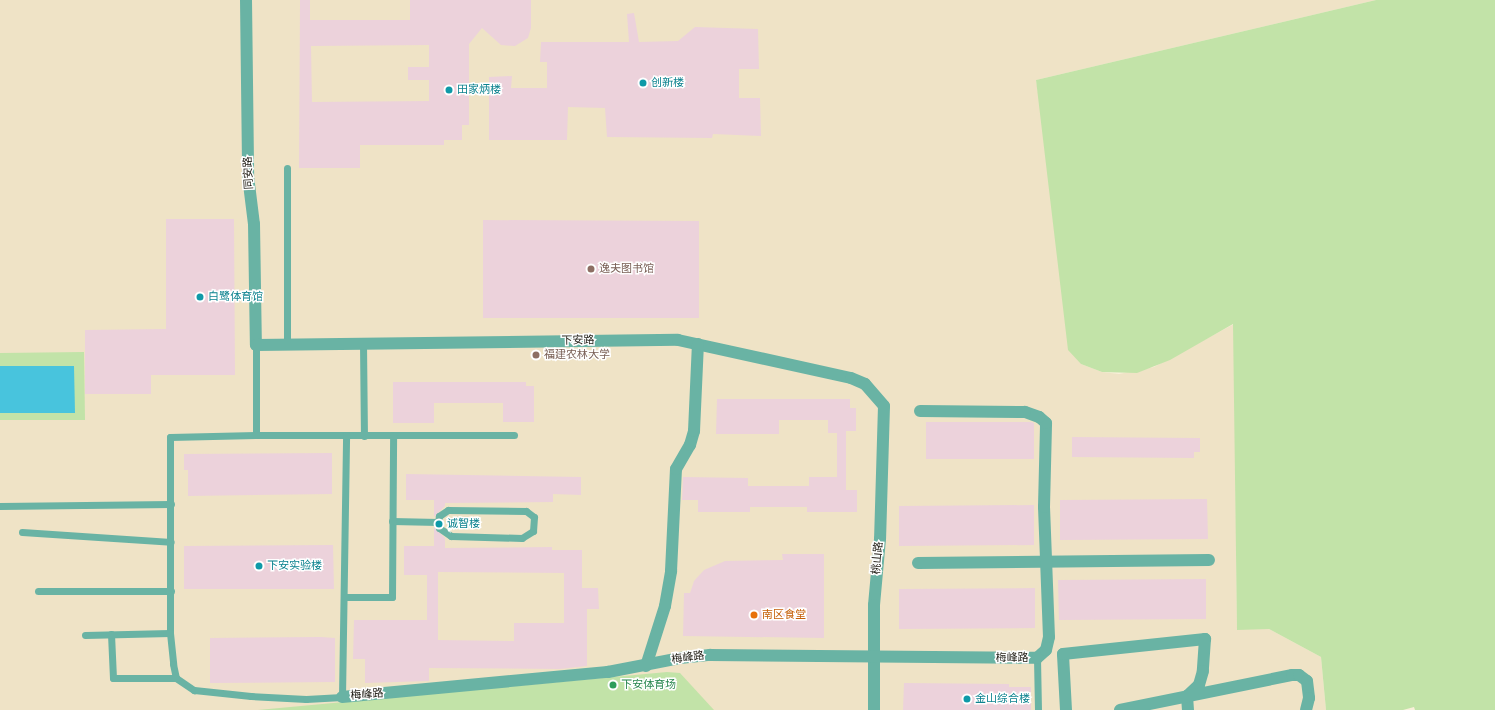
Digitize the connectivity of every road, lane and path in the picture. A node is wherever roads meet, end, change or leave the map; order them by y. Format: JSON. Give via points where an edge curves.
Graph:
{"nodes":[{"id":1,"x":246,"y":0,"type":"edge"},
{"id":2,"x":287,"y":168,"type":"dead end"},
{"id":3,"x":363,"y":343,"type":"junction"},
{"id":4,"x":287,"y":344,"type":"junction"},
{"id":5,"x":698,"y":344,"type":"junction"},
{"id":6,"x":256,"y":345,"type":"junction"},
{"id":7,"x":884,"y":406,"type":"joint"},
{"id":8,"x":920,"y":411,"type":"dead end"},
{"id":9,"x":514,"y":434,"type":"dead end"},
{"id":10,"x":256,"y":435,"type":"junction"},
{"id":11,"x":393,"y":435,"type":"junction"},
{"id":12,"x":346,"y":436,"type":"junction"},
{"id":13,"x":364,"y":436,"type":"junction"},
{"id":14,"x":171,"y":504,"type":"junction"},
{"id":15,"x":0,"y":506,"type":"edge"},
{"id":16,"x":392,"y":521,"type":"junction"},
{"id":17,"x":438,"y":522,"type":"junction"},
{"id":18,"x":22,"y":532,"type":"dead end"},
{"id":19,"x":171,"y":542,"type":"junction"},
{"id":20,"x":1209,"y":560,"type":"dead end"},
{"id":21,"x":1046,"y":562,"type":"junction"},
{"id":22,"x":918,"y":563,"type":"dead end"},
{"id":23,"x":38,"y":591,"type":"dead end"},
{"id":24,"x":171,"y":591,"type":"junction"},
{"id":25,"x":345,"y":597,"type":"junction"},
{"id":26,"x":170,"y":633,"type":"junction"},
{"id":27,"x":111,"y":634,"type":"junction"},
{"id":28,"x":85,"y":635,"type":"dead end"},
{"id":29,"x":873,"y":658,"type":"junction"},
{"id":30,"x":1036,"y":658,"type":"junction"},
{"id":31,"x":646,"y":666,"type":"junction"},
{"id":32,"x":176,"y":678,"type":"junction"},
{"id":33,"x":1187,"y":696,"type":"junction"},
{"id":34,"x":342,"y":697,"type":"junction"},
{"id":35,"x":874,"y":710,"type":"edge"},
{"id":36,"x":1038,"y":710,"type":"edge"},
{"id":37,"x":1066,"y":710,"type":"edge"},
{"id":38,"x":1120,"y":710,"type":"edge"},
{"id":39,"x":1188,"y":710,"type":"edge"},
{"id":40,"x":1306,"y":710,"type":"edge"}],
"edges":[{"from":1,"to":6,"type":"street","name":"同安路","via":[[248,176],[254,224]]},
{"from":2,"to":4,"type":"lane"},
{"from":3,"to":4,"type":"street","name":"下安路"},
{"from":3,"to":5,"type":"street","name":"下安路","via":[[678,340]]},
{"from":3,"to":13,"type":"lane"},
{"from":4,"to":6,"type":"street","name":"下安路"},
{"from":5,"to":7,"type":"street","name":"下安路","via":[[859,381],[878,396]]},
{"from":5,"to":31,"type":"street","via":[[694,431],[690,445],[676,469],[671,571],[665,606]]},
{"from":6,"to":10,"type":"lane"},
{"from":7,"to":29,"type":"street","name":"桃山路"},
{"from":8,"to":21,"type":"street","via":[[1025,412],[1044,420],[1047,433],[1044,487]]},
{"from":9,"to":11,"type":"lane"},
{"from":10,"to":12,"type":"lane"},
{"from":10,"to":14,"type":"lane","via":[[170,437]]},
{"from":11,"to":13,"type":"lane"},
{"from":11,"to":16,"type":"lane"},
{"from":12,"to":13,"type":"lane"},
{"from":12,"to":25,"type":"lane"},
{"from":14,"to":15,"type":"lane"},
{"from":14,"to":19,"type":"lane"},
{"from":16,"to":17,"type":"lane"},
{"from":16,"to":25,"type":"lane","via":[[392,597]]},
{"from":17,"to":17,"type":"lane","via":[[445,533],[459,538],[522,538],[530,535],[534,526],[531,513],[520,510],[448,510],[438,516]]},
{"from":18,"to":19,"type":"lane"},
{"from":19,"to":24,"type":"lane"},
{"from":20,"to":21,"type":"street"},
{"from":21,"to":22,"type":"street"},
{"from":21,"to":30,"type":"street","via":[[1050,637],[1046,650]]},
{"from":23,"to":24,"type":"lane"},
{"from":24,"to":26,"type":"lane"},
{"from":25,"to":34,"type":"lane","via":[[342,623]]},
{"from":26,"to":27,"type":"lane"},
{"from":26,"to":32,"type":"lane"},
{"from":27,"to":28,"type":"lane"},
{"from":27,"to":32,"type":"lane","via":[[113,678]]},
{"from":29,"to":30,"type":"street","name":"梅峰路"},
{"from":29,"to":31,"type":"street","name":"梅峰路","via":[[710,655],[680,658]]},
{"from":29,"to":35,"type":"street","name":"桃山路"},
{"from":30,"to":36,"type":"lane"},
{"from":31,"to":34,"type":"street","name":"梅峰路","via":[[608,672]]},
{"from":32,"to":34,"type":"lane","via":[[186,686],[210,692],[274,698]]},
{"from":33,"to":37,"type":"street","via":[[1201,678],[1205,639],[1063,654]]},
{"from":33,"to":38,"type":"street"},
{"from":33,"to":39,"type":"street"},
{"from":33,"to":40,"type":"street","via":[[1299,675],[1307,681],[1309,687]]}]}
